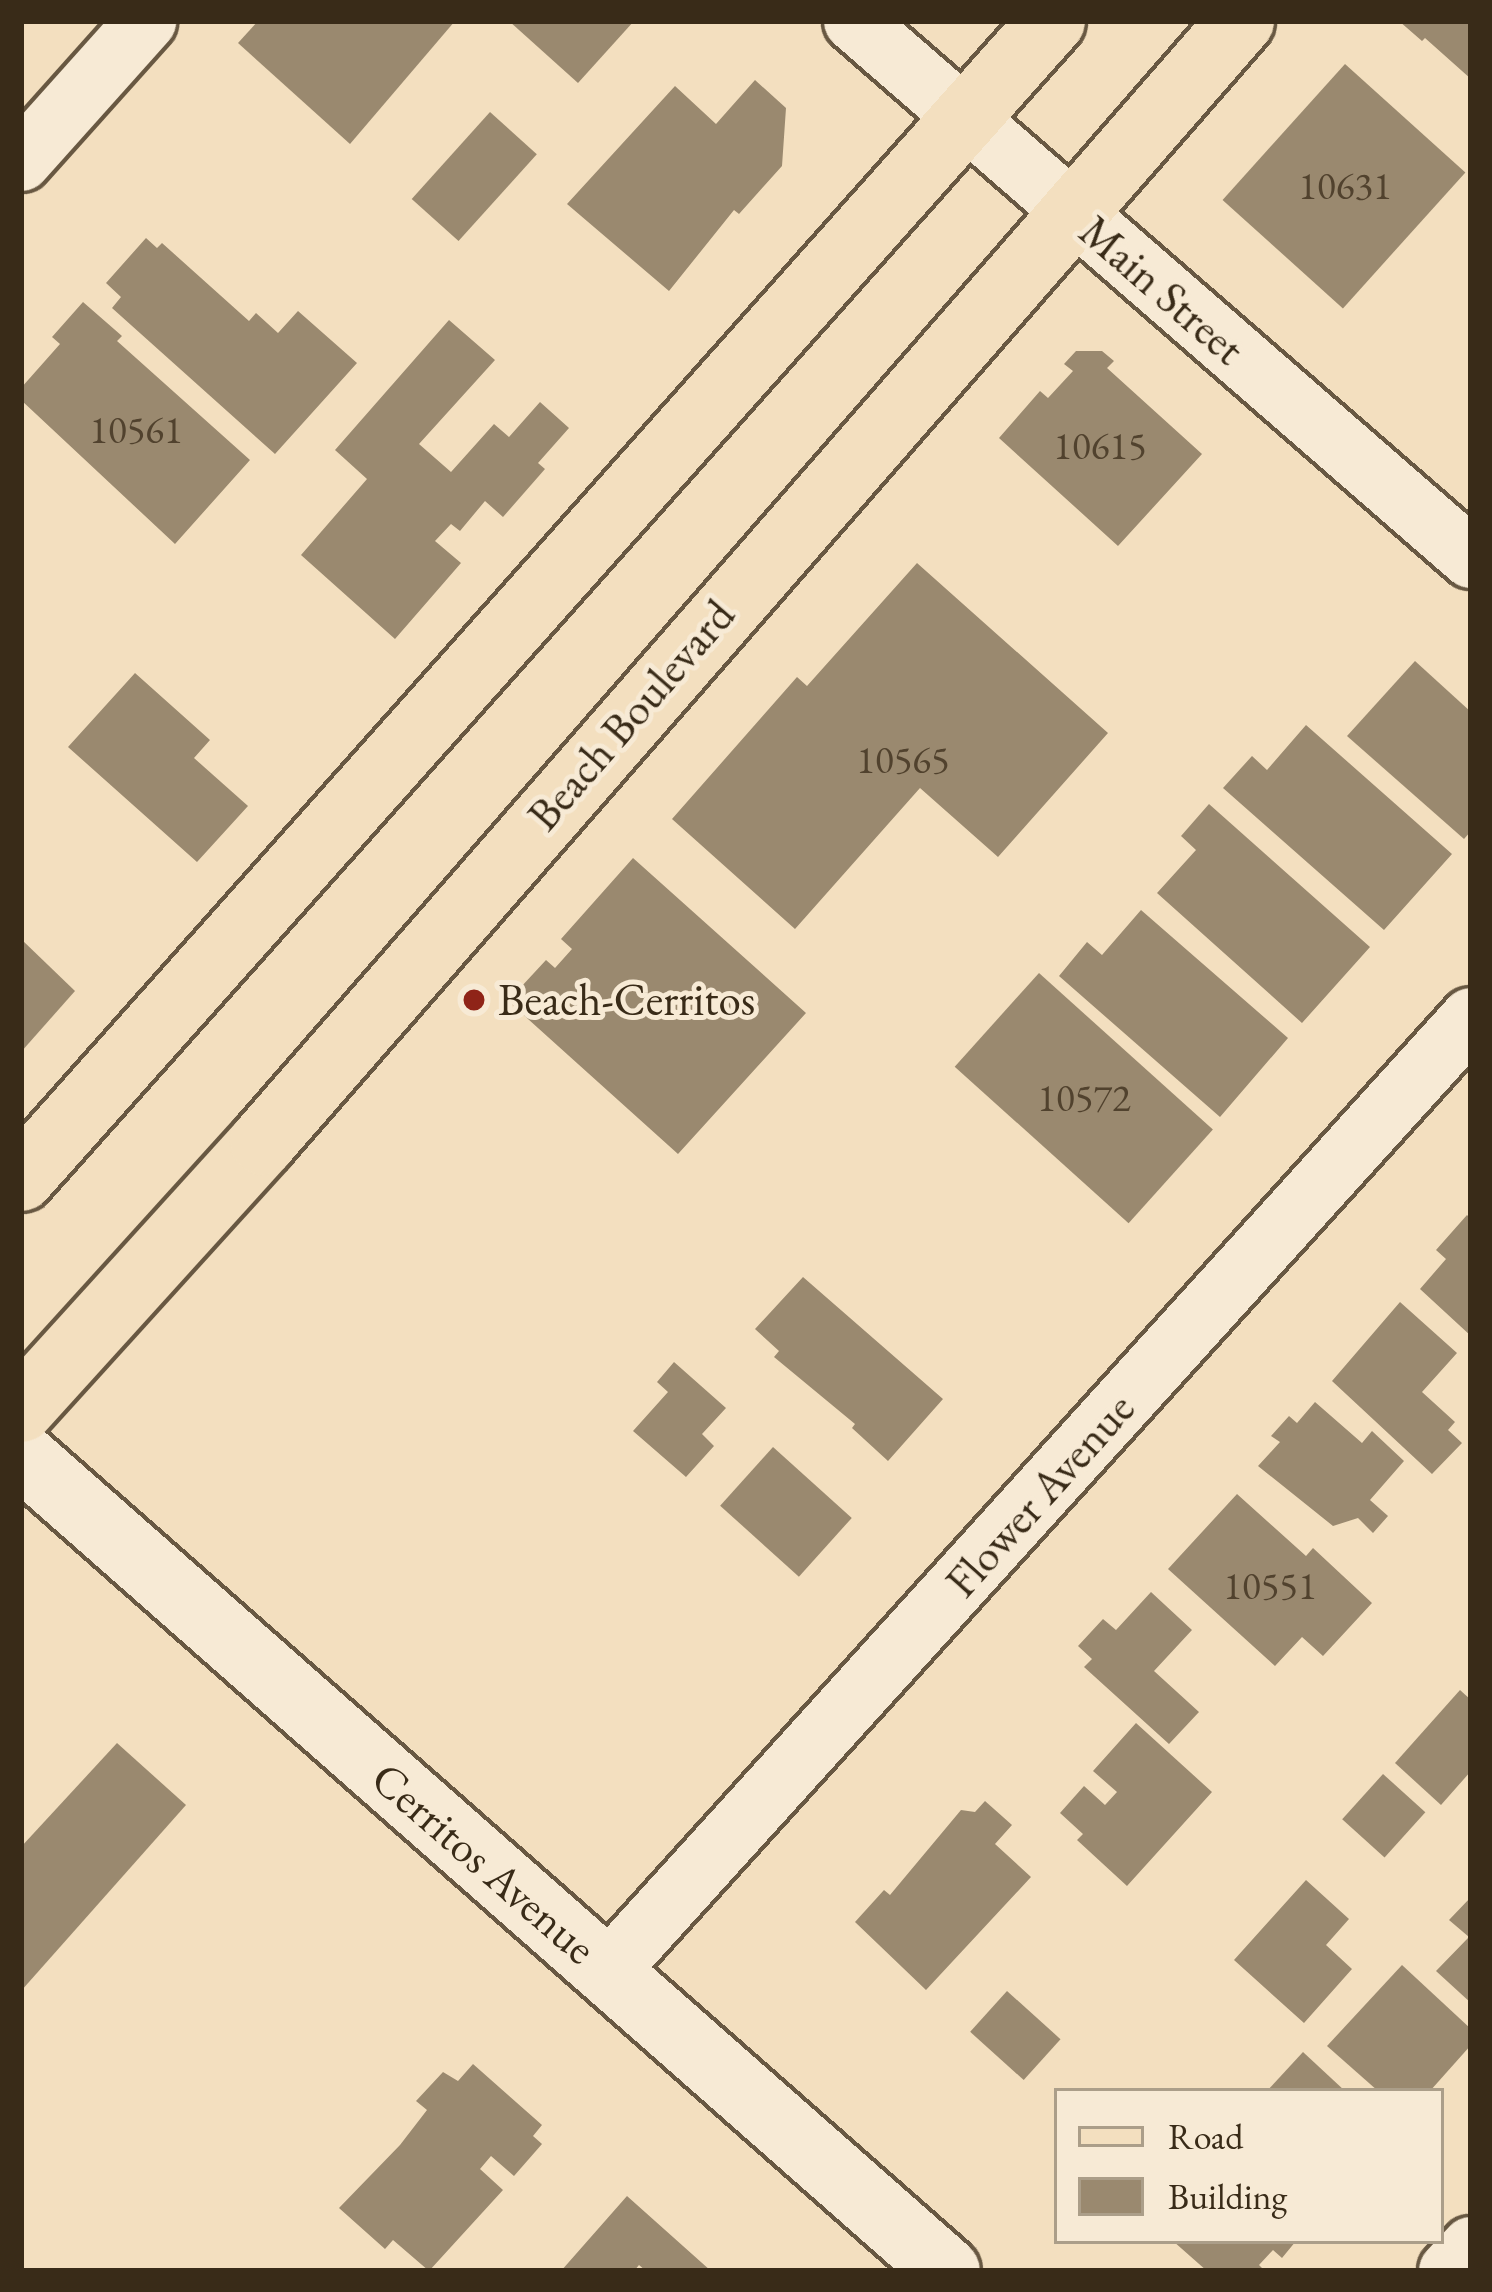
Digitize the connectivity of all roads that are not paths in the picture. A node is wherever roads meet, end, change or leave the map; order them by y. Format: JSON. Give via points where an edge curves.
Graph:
{"nodes":[{"id":1,"x":146,"y":21,"type":"edge"},
{"id":2,"x":854,"y":21,"type":"edge"},
{"id":3,"x":1052,"y":21,"type":"edge"},
{"id":4,"x":1241,"y":21,"type":"edge"},
{"id":5,"x":964,"y":120,"type":"junction"},
{"id":6,"x":21,"y":160,"type":"edge"},
{"id":7,"x":1073,"y":212,"type":"junction"},
{"id":8,"x":1471,"y":558,"type":"edge"},
{"id":9,"x":1471,"y":1018,"type":"edge"},
{"id":10,"x":21,"y":1178,"type":"edge"},
{"id":11,"x":21,"y":1409,"type":"edge"},
{"id":12,"x":21,"y":1455,"type":"edge"},
{"id":13,"x":608,"y":1972,"type":"junction"},
{"id":14,"x":1471,"y":2247,"type":"edge"},
{"id":15,"x":947,"y":2271,"type":"edge"},
{"id":16,"x":1449,"y":2271,"type":"edge"}],
"edges":[{"from":1,"to":6,"type":"street"},
{"from":2,"to":5,"type":"street","name":"Main Street"},
{"from":3,"to":5,"type":"main road"},
{"from":4,"to":7,"type":"main road","name":"Beach Boulevard"},
{"from":5,"to":7,"type":"street","name":"Main Street"},
{"from":5,"to":10,"type":"main road"},
{"from":7,"to":8,"type":"street","name":"Main Street"},
{"from":7,"to":11,"type":"main road","name":"Beach Boulevard"},
{"from":9,"to":13,"type":"street","name":"Flower Avenue"},
{"from":12,"to":13,"type":"main road","name":"Cerritos Avenue"},
{"from":13,"to":15,"type":"main road","name":"Cerritos Avenue"},
{"from":14,"to":16,"type":"street"}]}
